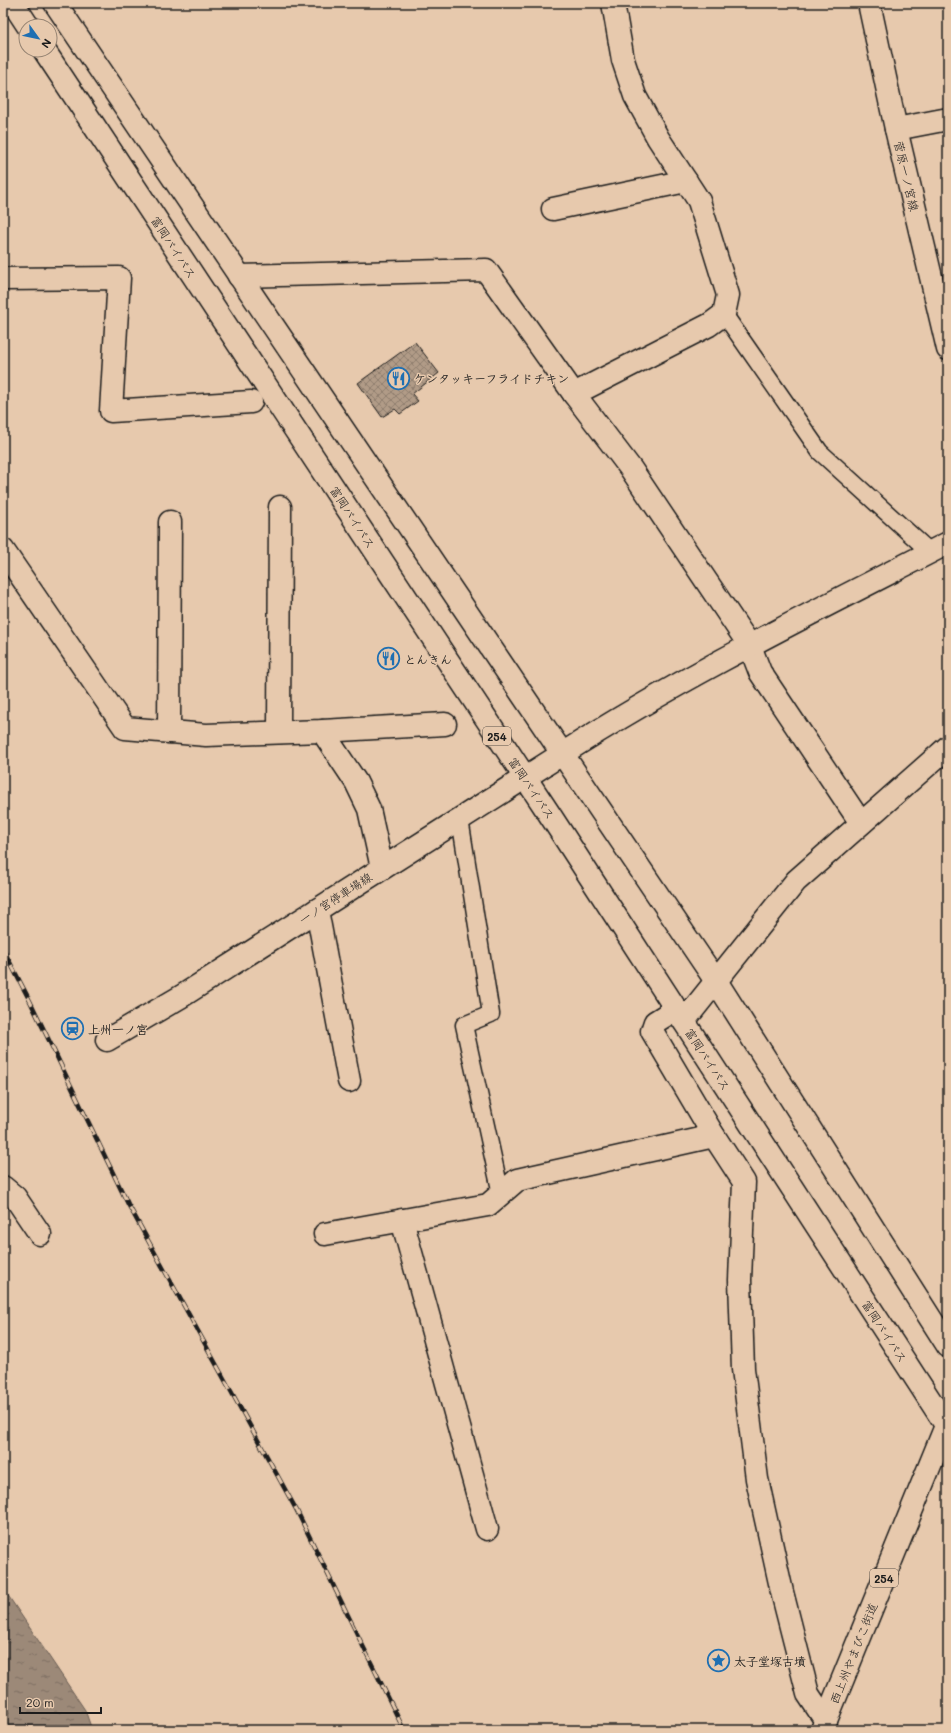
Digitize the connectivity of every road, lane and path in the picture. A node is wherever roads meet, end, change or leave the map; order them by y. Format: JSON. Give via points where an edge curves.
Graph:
{"nodes":[{"id":1,"x":13,"y":3,"type":"edge"},
{"id":2,"x":55,"y":3,"type":"edge"},
{"id":3,"x":613,"y":3,"type":"edge"},
{"id":4,"x":868,"y":3,"type":"edge"},
{"id":5,"x":23,"y":18,"type":"edge"},
{"id":6,"x":49,"y":58,"type":"edge"},
{"id":7,"x":948,"y":119,"type":"edge"},
{"id":8,"x":896,"y":129,"type":"junction"},
{"id":9,"x":686,"y":181,"type":"junction"},
{"id":10,"x":554,"y":209,"type":"dead end"},
{"id":11,"x":239,"y":276,"type":"junction"},
{"id":12,"x":3,"y":279,"type":"edge"},
{"id":13,"x":724,"y":314,"type":"junction"},
{"id":14,"x":948,"y":349,"type":"edge"},
{"id":15,"x":574,"y":394,"type":"junction"},
{"id":16,"x":251,"y":402,"type":"dead end"},
{"id":17,"x":280,"y":508,"type":"dead end"},
{"id":18,"x":170,"y":522,"type":"dead end"},
{"id":19,"x":939,"y":548,"type":"edge"},
{"id":20,"x":3,"y":550,"type":"edge"},
{"id":21,"x":750,"y":646,"type":"junction"},
{"id":22,"x":445,"y":724,"type":"dead end"},
{"id":23,"x":322,"y":731,"type":"junction"},
{"id":24,"x":169,"y":732,"type":"junction"},
{"id":25,"x":279,"y":732,"type":"junction"},
{"id":26,"x":948,"y":747,"type":"edge"},
{"id":27,"x":562,"y":754,"type":"junction"},
{"id":28,"x":526,"y":779,"type":"junction"},
{"id":29,"x":460,"y":819,"type":"junction"},
{"id":30,"x":861,"y":823,"type":"junction"},
{"id":31,"x":382,"y":868,"type":"junction"},
{"id":32,"x":317,"y":910,"type":"junction"},
{"id":33,"x":716,"y":981,"type":"junction"},
{"id":34,"x":680,"y":1015,"type":"junction"},
{"id":35,"x":107,"y":1040,"type":"dead end"},
{"id":36,"x":349,"y":1081,"type":"dead end"},
{"id":37,"x":714,"y":1136,"type":"junction"},
{"id":38,"x":3,"y":1187,"type":"edge"},
{"id":39,"x":501,"y":1194,"type":"junction"},
{"id":40,"x":402,"y":1220,"type":"junction"},
{"id":41,"x":40,"y":1234,"type":"dead end"},
{"id":42,"x":325,"y":1234,"type":"dead end"},
{"id":43,"x":948,"y":1346,"type":"edge"},
{"id":44,"x":947,"y":1425,"type":"edge"},
{"id":45,"x":487,"y":1529,"type":"dead end"},
{"id":46,"x":824,"y":1726,"type":"edge"}],
"edges":[{"from":1,"to":5,"type":"main road"},
{"from":2,"to":11,"type":"main road"},
{"from":3,"to":9,"type":"main road","via":[[623,60],[635,96]]},
{"from":4,"to":8,"type":"main road","name":"菅原一ノ宮線"},
{"from":6,"to":28,"type":"main road","name":"富岡バイパス","number":"254"},
{"from":7,"to":8,"type":"main road"},
{"from":8,"to":14,"type":"main road","name":"菅原一ノ宮線"},
{"from":9,"to":10,"type":"main road"},
{"from":9,"to":13,"type":"main road","via":[[699,201],[728,295]]},
{"from":11,"to":15,"type":"main road","via":[[486,270]]},
{"from":11,"to":27,"type":"main road"},
{"from":12,"to":16,"type":"main road","via":[[119,278],[111,411]]},
{"from":13,"to":15,"type":"main road","via":[[709,325]]},
{"from":13,"to":19,"type":"lane","via":[[820,452]]},
{"from":15,"to":21,"type":"main road","via":[[631,468]]},
{"from":17,"to":25,"type":"main road"},
{"from":18,"to":24,"type":"main road"},
{"from":19,"to":21,"type":"main road","name":"一ノ宮停車場線"},
{"from":20,"to":24,"type":"main road","via":[[126,728]]},
{"from":21,"to":27,"type":"main road","name":"一ノ宮停車場線"},
{"from":21,"to":30,"type":"main road","via":[[760,672]]},
{"from":22,"to":23,"type":"main road"},
{"from":23,"to":25,"type":"main road"},
{"from":23,"to":31,"type":"main road","via":[[356,782],[369,809]]},
{"from":24,"to":25,"type":"main road","via":[[206,735]]},
{"from":26,"to":30,"type":"main road"},
{"from":27,"to":28,"type":"main road","name":"一ノ宮停車場線"},
{"from":27,"to":33,"type":"main road"},
{"from":28,"to":29,"type":"main road","name":"一ノ宮停車場線"},
{"from":28,"to":34,"type":"main road","name":"富岡バイパス","number":"254"},
{"from":29,"to":31,"type":"main road","name":"一ノ宮停車場線"},
{"from":29,"to":39,"type":"lane","via":[[491,1014],[464,1025]]},
{"from":30,"to":33,"type":"main road","via":[[796,881]]},
{"from":31,"to":32,"type":"main road","name":"一ノ宮停車場線"},
{"from":32,"to":35,"type":"main road","name":"一ノ宮停車場線","via":[[182,996]]},
{"from":32,"to":36,"type":"main road"},
{"from":33,"to":34,"type":"main road"},
{"from":33,"to":43,"type":"main road"},
{"from":34,"to":37,"type":"main road","via":[[655,1022],[652,1031]]},
{"from":34,"to":44,"type":"main road","name":"富岡バイパス","number":"254"},
{"from":37,"to":39,"type":"main road","via":[[517,1180]]},
{"from":37,"to":46,"type":"main road","via":[[744,1182],[740,1280],[743,1369],[757,1479],[808,1694]]},
{"from":38,"to":41,"type":"main road","via":[[15,1197]]},
{"from":39,"to":40,"type":"main road","via":[[488,1205]]},
{"from":40,"to":42,"type":"main road"},
{"from":40,"to":45,"type":"main road"},
{"from":44,"to":46,"type":"main road","name":"西上州やまびこ街道","number":"254"}]}
